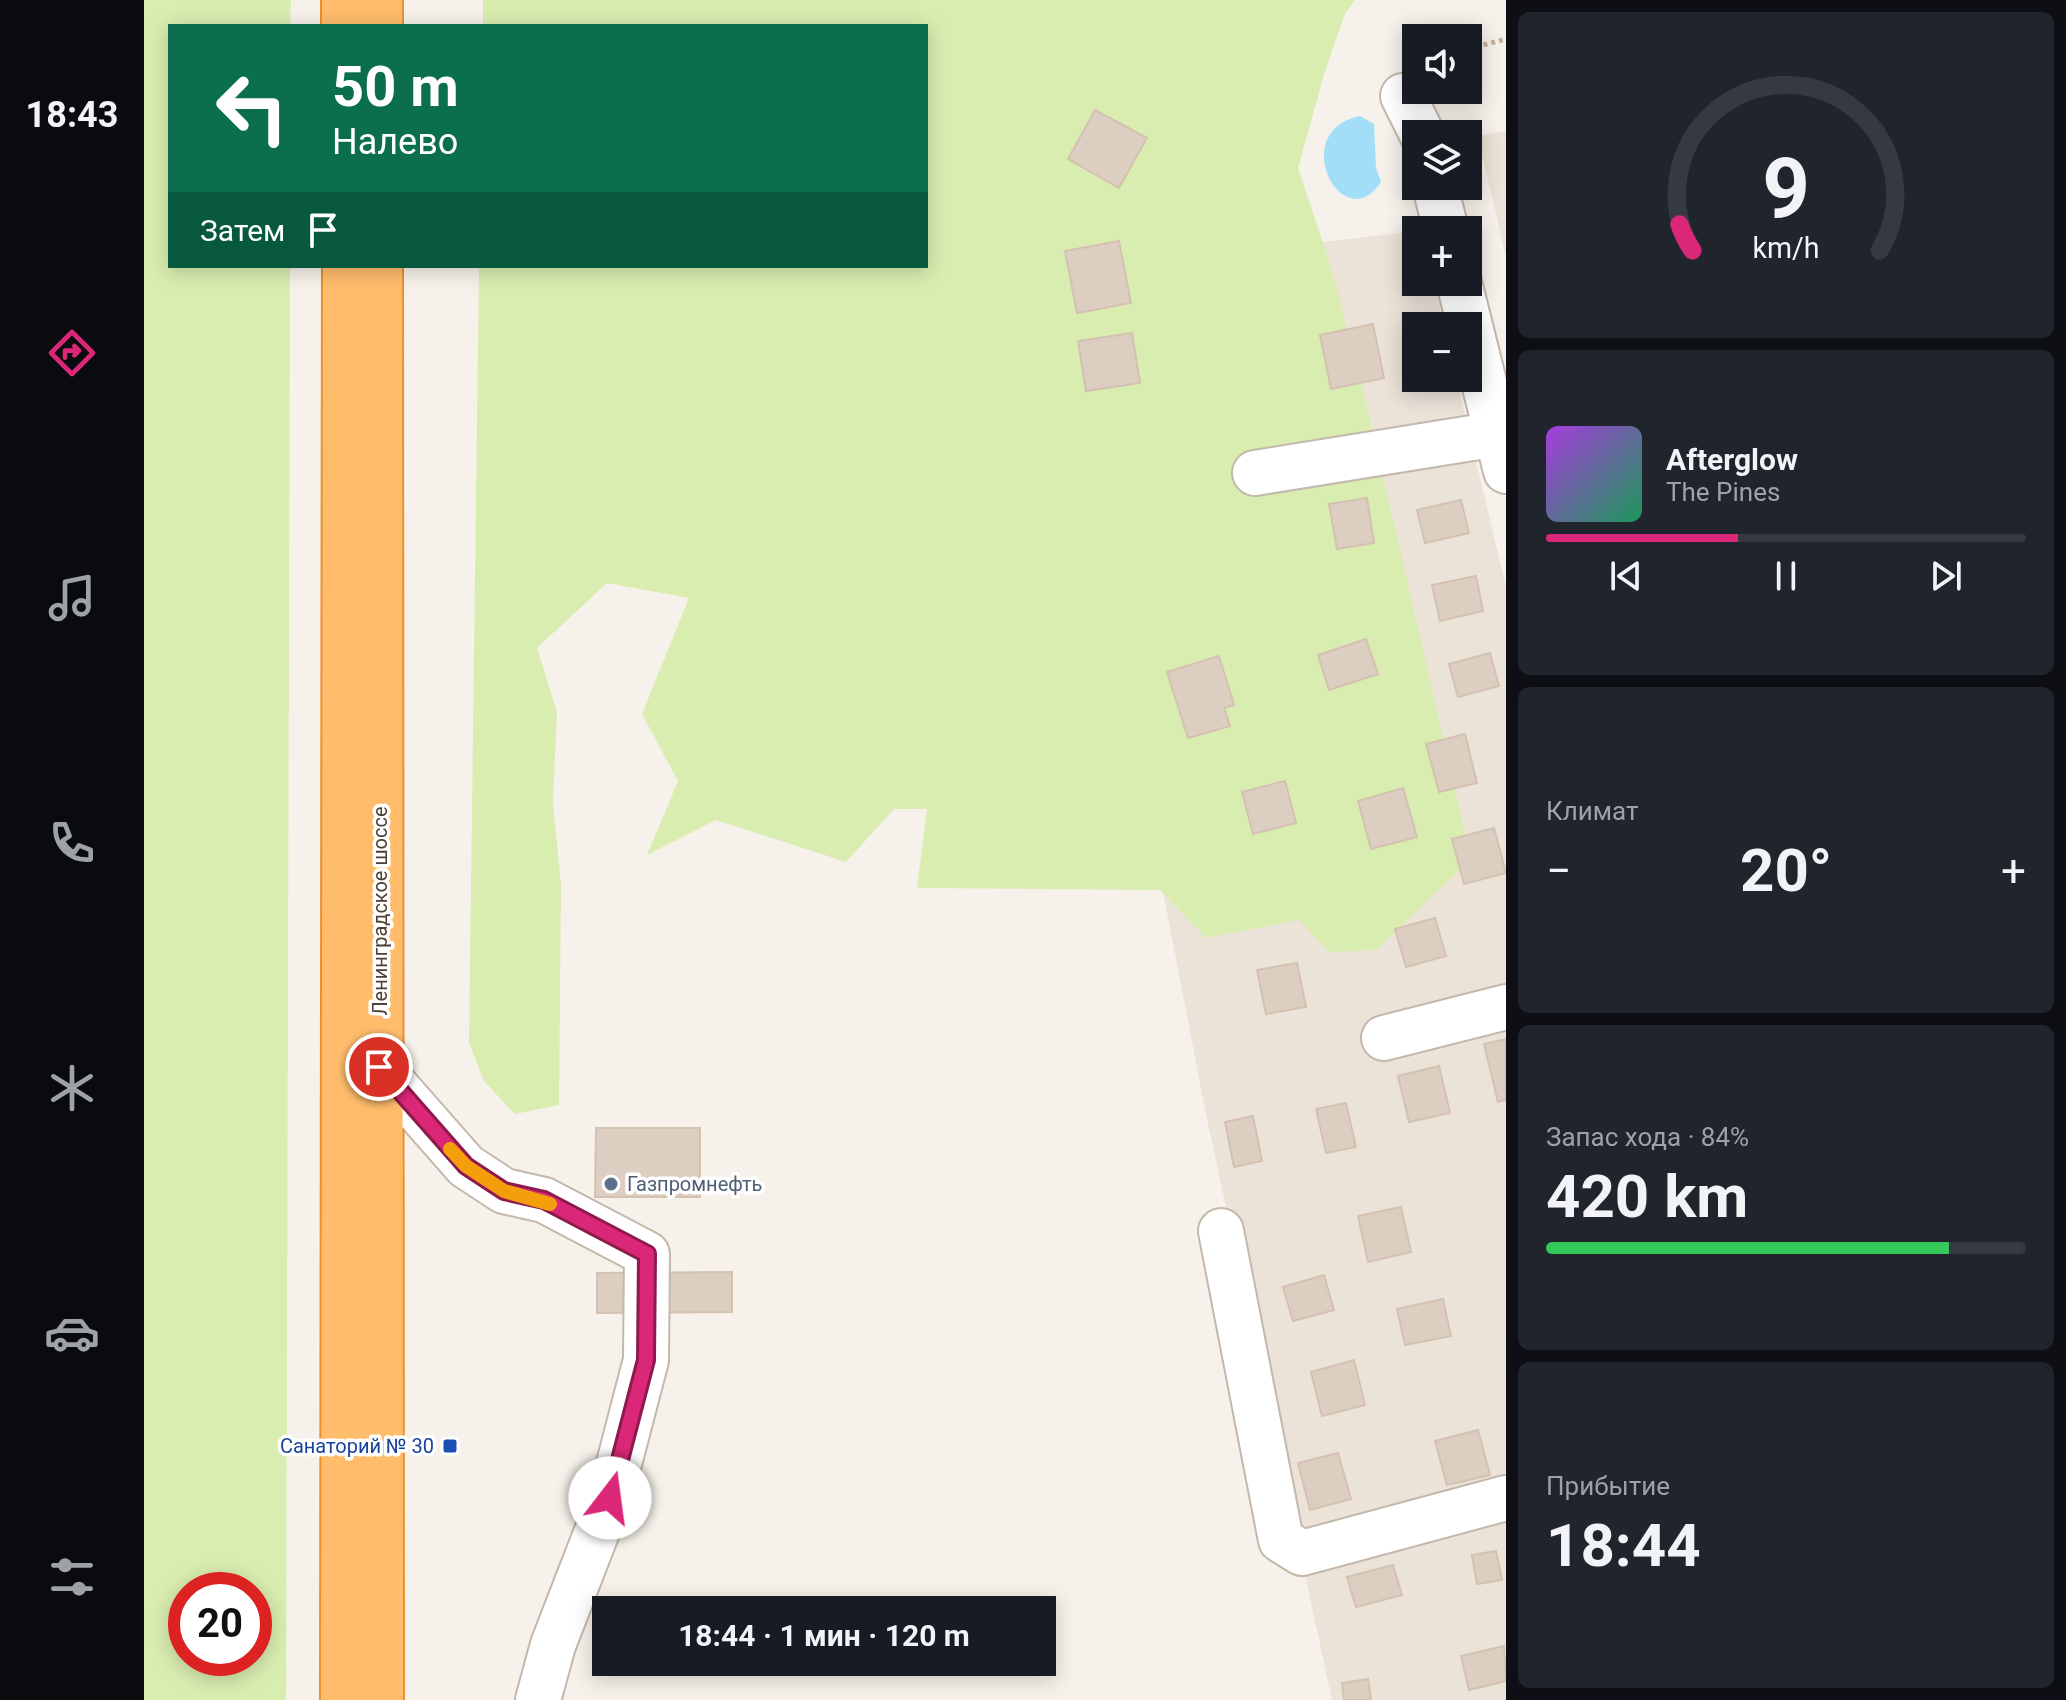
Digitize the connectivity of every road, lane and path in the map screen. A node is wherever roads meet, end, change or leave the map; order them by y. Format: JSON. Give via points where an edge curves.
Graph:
{"nodes":[{"id":1,"x":344,"y":0,"type":"edge"},
{"id":2,"x":380,"y":0,"type":"edge"},
{"id":3,"x":344,"y":24,"type":"edge"},
{"id":4,"x":380,"y":24,"type":"edge"},
{"id":5,"x":1506,"y":39,"type":"edge"},
{"id":6,"x":1482,"y":45,"type":"edge"},
{"id":7,"x":345,"y":268,"type":"edge"},
{"id":8,"x":380,"y":268,"type":"edge"},
{"id":9,"x":1462,"y":296,"type":"edge"},
{"id":10,"x":1501,"y":452,"type":"edge"},
{"id":11,"x":1255,"y":473,"type":"dead end"},
{"id":12,"x":1506,"y":1007,"type":"edge"},
{"id":13,"x":1384,"y":1038,"type":"dead end"},
{"id":14,"x":379,"y":1067,"type":"junction"},
{"id":15,"x":1221,"y":1231,"type":"dead end"},
{"id":16,"x":1506,"y":1498,"type":"edge"},
{"id":17,"x":343,"y":1700,"type":"edge"},
{"id":18,"x":381,"y":1700,"type":"edge"},
{"id":19,"x":538,"y":1700,"type":"edge"}],
"edges":[{"from":1,"to":3,"type":"highway"},
{"from":2,"to":4,"type":"highway"},
{"from":5,"to":6,"type":"path"},
{"from":7,"to":17,"type":"highway","name":"Ленинградское шоссе"},
{"from":8,"to":14,"type":"highway","name":"Ленинградское шоссе"},
{"from":9,"to":10,"type":"street"},
{"from":10,"to":11,"type":"street"},
{"from":12,"to":13,"type":"street"},
{"from":14,"to":18,"type":"highway","name":"Ленинградское шоссе"},
{"from":14,"to":19,"type":"street","via":[[466,1166],[504,1191],[544,1200],[647,1254],[646,1360],[610,1498],[553,1645]]},
{"from":15,"to":16,"type":"street","via":[[1281,1540],[1302,1553]]}]}
